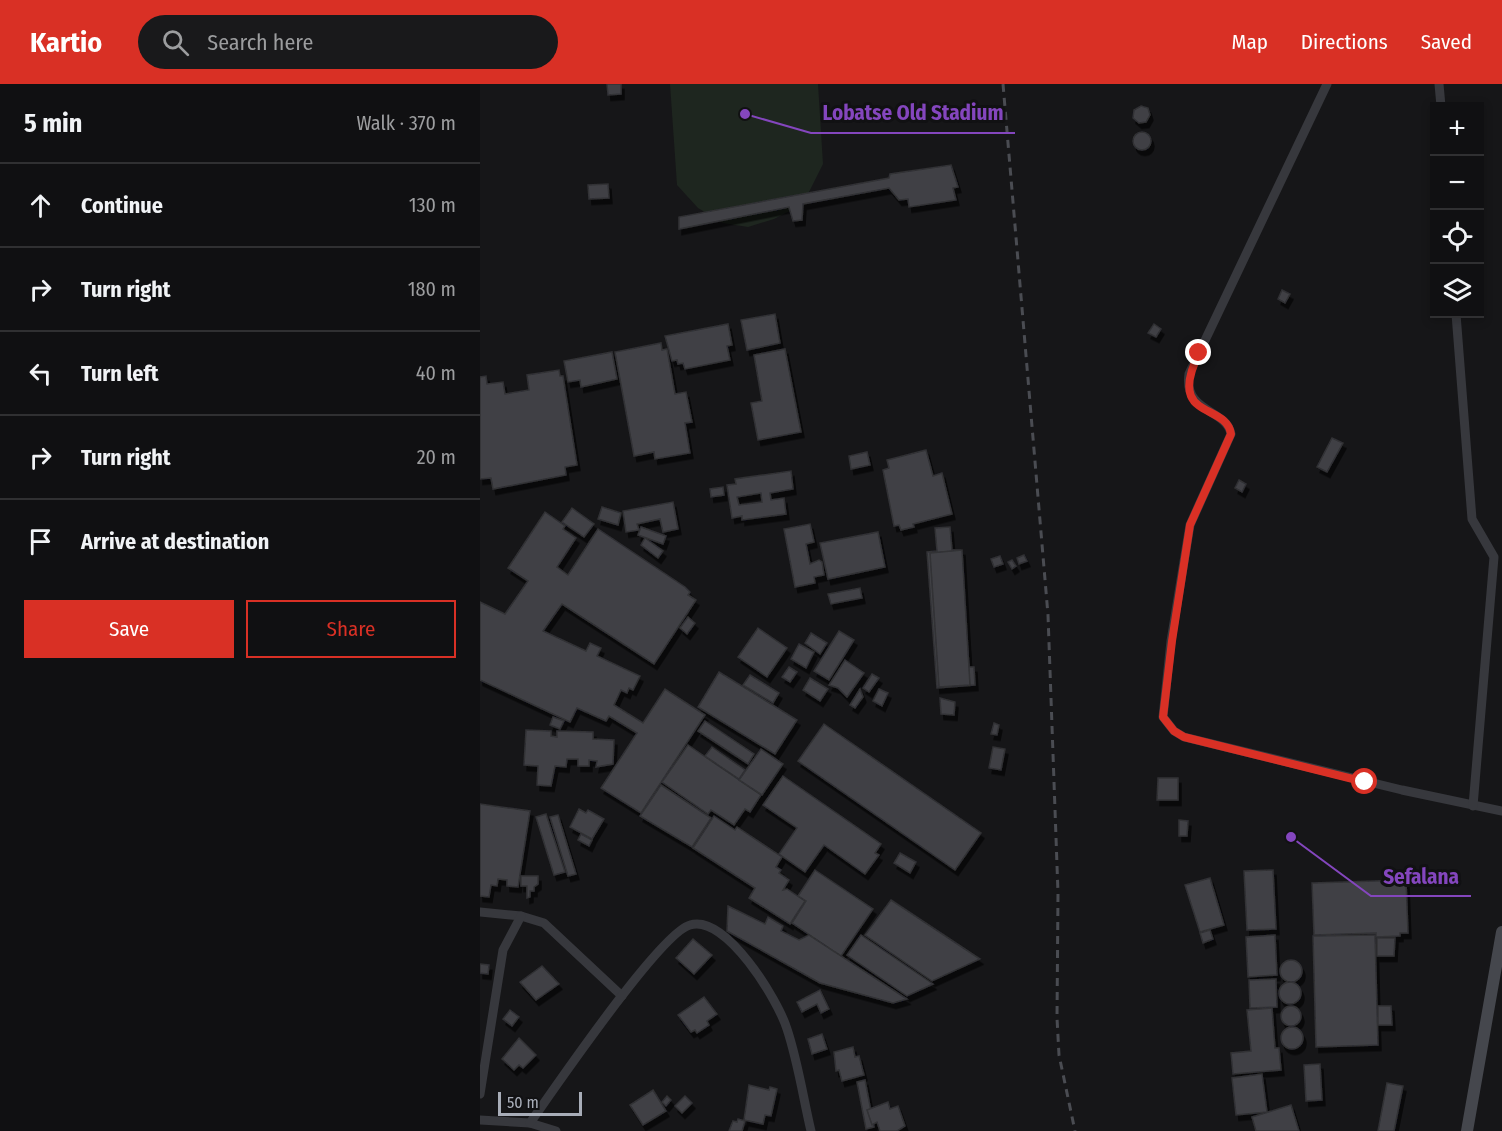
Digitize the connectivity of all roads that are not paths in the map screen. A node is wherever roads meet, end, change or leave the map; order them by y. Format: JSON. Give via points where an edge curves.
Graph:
{"nodes":[{"id":1,"x":1327,"y":84,"type":"edge"},
{"id":2,"x":1439,"y":84,"type":"edge"},
{"id":3,"x":1441,"y":102,"type":"edge"},
{"id":4,"x":1456,"y":318,"type":"edge"},
{"id":5,"x":1473,"y":806,"type":"junction"},
{"id":6,"x":1502,"y":811,"type":"edge"},
{"id":7,"x":480,"y":912,"type":"edge"},
{"id":8,"x":521,"y":916,"type":"junction"},
{"id":9,"x":1502,"y":932,"type":"edge"},
{"id":10,"x":622,"y":996,"type":"junction"},
{"id":11,"x":480,"y":1094,"type":"edge"},
{"id":12,"x":480,"y":1120,"type":"edge"},
{"id":13,"x":530,"y":1123,"type":"junction"},
{"id":14,"x":556,"y":1131,"type":"edge"},
{"id":15,"x":811,"y":1131,"type":"edge"},
{"id":16,"x":1467,"y":1131,"type":"edge"}],
"edges":[{"from":1,"to":5,"type":"street","via":[[1189,374],[1195,401],[1228,426],[1231,434],[1190,525],[1163,717],[1184,737]]},
{"from":2,"to":3,"type":"street"},
{"from":4,"to":5,"type":"street","via":[[1472,519],[1494,557]]},
{"from":5,"to":6,"type":"street"},
{"from":7,"to":8,"type":"street"},
{"from":8,"to":10,"type":"street","via":[[544,923]]},
{"from":8,"to":11,"type":"street","via":[[503,950]]},
{"from":9,"to":16,"type":"main road"},
{"from":10,"to":13,"type":"street"},
{"from":10,"to":15,"type":"street","via":[[680,929],[697,924],[719,932],[753,968],[782,1017]]},
{"from":12,"to":13,"type":"street"},
{"from":13,"to":14,"type":"street"}]}
